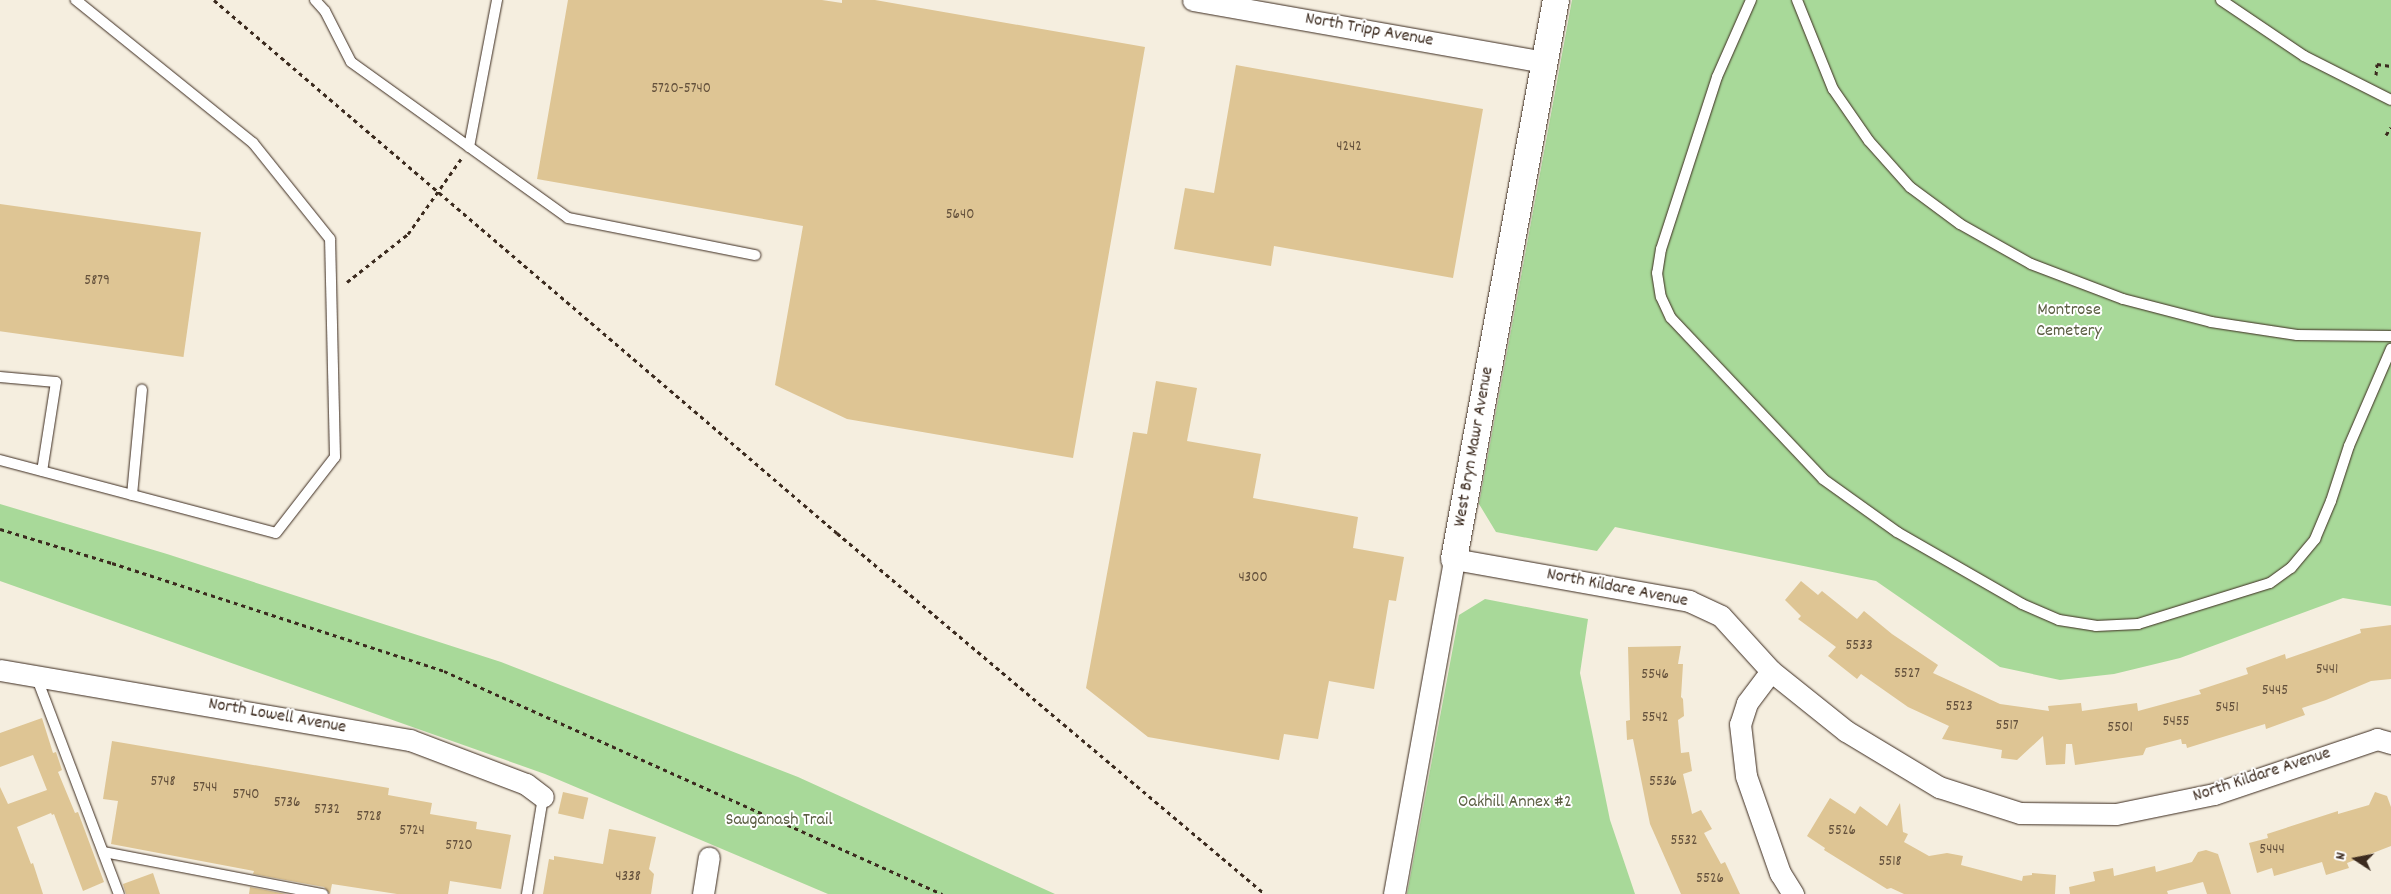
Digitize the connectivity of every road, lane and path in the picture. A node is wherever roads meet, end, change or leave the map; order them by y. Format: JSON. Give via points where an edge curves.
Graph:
{"nodes":[{"id":1,"x":76,"y":0,"type":"edge"},
{"id":2,"x":214,"y":0,"type":"edge"},
{"id":3,"x":315,"y":0,"type":"edge"},
{"id":4,"x":498,"y":0,"type":"edge"},
{"id":5,"x":1194,"y":0,"type":"edge"},
{"id":6,"x":1556,"y":0,"type":"edge"},
{"id":7,"x":1751,"y":0,"type":"edge"},
{"id":8,"x":1797,"y":0,"type":"edge"},
{"id":9,"x":2221,"y":0,"type":"edge"},
{"id":10,"x":1545,"y":62,"type":"junction"},
{"id":11,"x":2391,"y":100,"type":"edge"},
{"id":12,"x":2391,"y":127,"type":"edge"},
{"id":13,"x":2386,"y":135,"type":"dead end"},
{"id":14,"x":469,"y":147,"type":"junction"},
{"id":15,"x":438,"y":192,"type":"junction"},
{"id":16,"x":754,"y":255,"type":"dead end"},
{"id":17,"x":331,"y":295,"type":"junction"},
{"id":18,"x":2391,"y":336,"type":"edge"},
{"id":19,"x":2391,"y":349,"type":"edge"},
{"id":20,"x":0,"y":377,"type":"edge"},
{"id":21,"x":142,"y":389,"type":"dead end"},
{"id":22,"x":0,"y":460,"type":"edge"},
{"id":23,"x":42,"y":471,"type":"junction"},
{"id":24,"x":132,"y":495,"type":"junction"},
{"id":25,"x":0,"y":529,"type":"edge"},
{"id":26,"x":1454,"y":559,"type":"junction"},
{"id":27,"x":0,"y":670,"type":"edge"},
{"id":28,"x":1771,"y":671,"type":"junction"},
{"id":29,"x":36,"y":676,"type":"junction"},
{"id":30,"x":2391,"y":743,"type":"edge"},
{"id":31,"x":543,"y":797,"type":"joint"},
{"id":32,"x":104,"y":852,"type":"junction"},
{"id":33,"x":709,"y":857,"type":"dead end"},
{"id":34,"x":119,"y":894,"type":"edge"},
{"id":35,"x":324,"y":894,"type":"edge"},
{"id":36,"x":527,"y":894,"type":"edge"},
{"id":37,"x":703,"y":894,"type":"edge"},
{"id":38,"x":942,"y":894,"type":"edge"},
{"id":39,"x":1265,"y":894,"type":"edge"},
{"id":40,"x":1394,"y":894,"type":"edge"},
{"id":41,"x":1793,"y":894,"type":"edge"}],
"edges":[{"from":1,"to":17,"type":"lane","via":[[253,143],[330,239]]},
{"from":2,"to":15,"type":"path"},
{"from":3,"to":14,"type":"lane","via":[[325,11],[351,62]]},
{"from":4,"to":14,"type":"lane"},
{"from":5,"to":10,"type":"street","name":"North Tripp Avenue"},
{"from":6,"to":10,"type":"street","name":"West Bryn Mawr Avenue"},
{"from":7,"to":19,"type":"lane","via":[[1717,77],[1661,249],[1657,273],[1661,297],[1671,318],[1823,479],[1897,532],[2022,604],[2059,620],[2096,626],[2138,624],[2270,583],[2291,568],[2315,539]]},
{"from":8,"to":18,"type":"lane","via":[[1833,89],[1869,141],[1910,187],[1960,224],[2023,260],[2123,299],[2212,322],[2297,335]]},
{"from":9,"to":11,"type":"lane","via":[[2304,56]]},
{"from":10,"to":26,"type":"street","name":"West Bryn Mawr Avenue"},
{"from":12,"to":13,"type":"path"},
{"from":14,"to":15,"type":"path"},
{"from":14,"to":16,"type":"lane","via":[[568,218]]},
{"from":15,"to":17,"type":"path","via":[[408,234]]},
{"from":15,"to":39,"type":"path"},
{"from":17,"to":24,"type":"lane","via":[[335,457],[276,533]]},
{"from":20,"to":23,"type":"lane","via":[[56,382]]},
{"from":21,"to":24,"type":"lane"},
{"from":22,"to":23,"type":"lane"},
{"from":23,"to":24,"type":"lane"},
{"from":25,"to":38,"type":"path","via":[[444,671]]},
{"from":26,"to":28,"type":"street","name":"North Kildare Avenue","via":[[1690,601],[1721,616]]},
{"from":26,"to":40,"type":"street","name":"West Bryn Mawr Avenue"},
{"from":27,"to":29,"type":"street","name":"North Lowell Avenue"},
{"from":28,"to":30,"type":"street","name":"North Kildare Avenue","via":[[1846,731],[1939,787],[2020,813],[2116,814],[2214,794],[2377,739]]},
{"from":28,"to":41,"type":"street","via":[[1747,703],[1740,724],[1746,776],[1780,873]]},
{"from":29,"to":31,"type":"street","name":"North Lowell Avenue","via":[[410,740],[526,784]]},
{"from":29,"to":32,"type":"lane"},
{"from":31,"to":36,"type":"lane"},
{"from":32,"to":34,"type":"lane"},
{"from":32,"to":35,"type":"lane"},
{"from":33,"to":37,"type":"street"}]}
